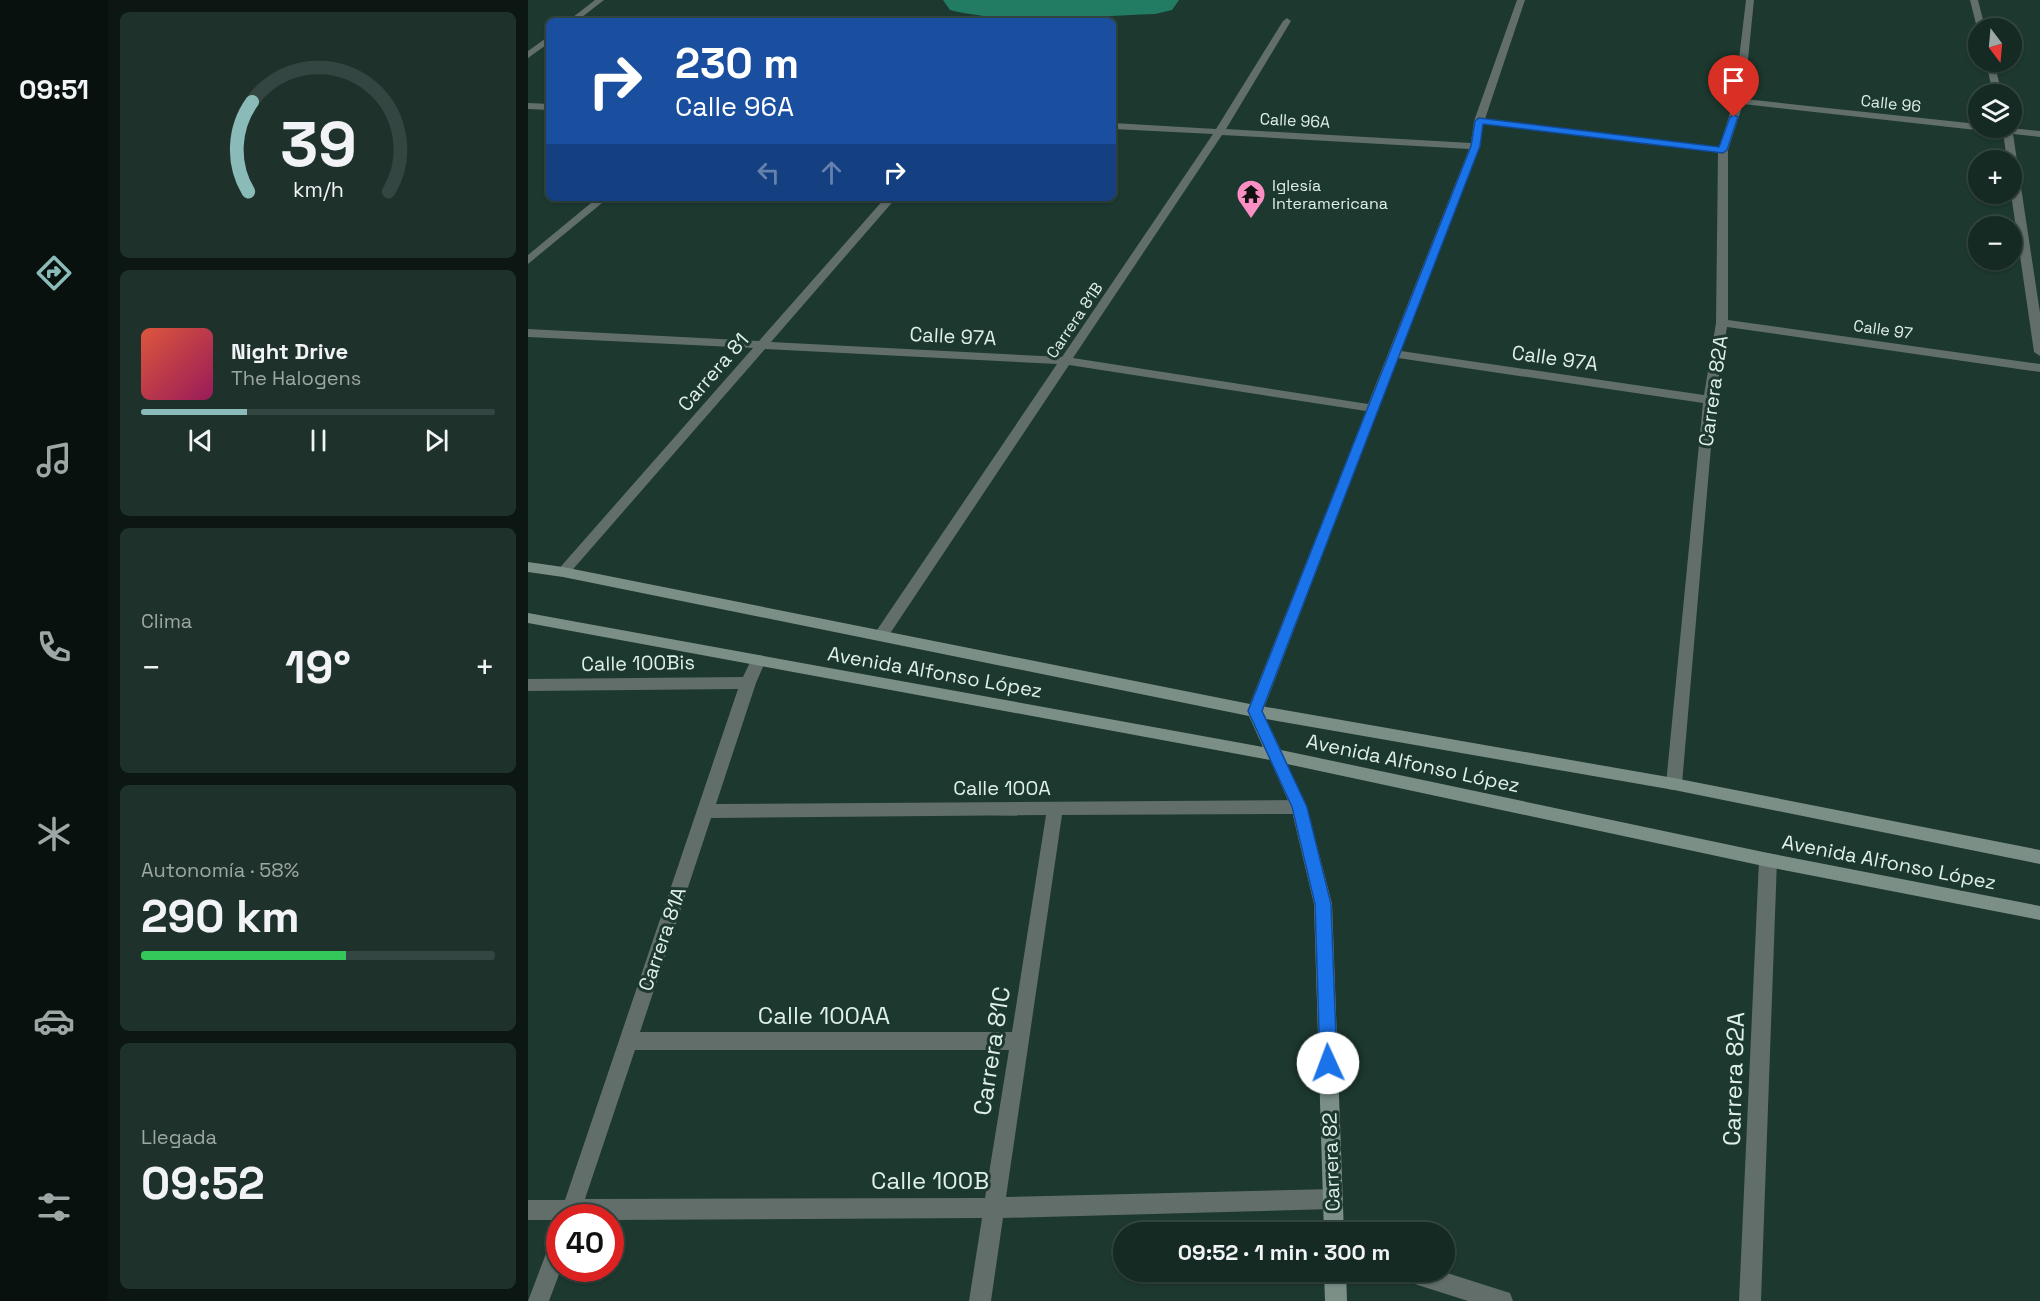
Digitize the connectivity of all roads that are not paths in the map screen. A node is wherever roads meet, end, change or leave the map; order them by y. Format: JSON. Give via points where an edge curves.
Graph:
{"nodes":[{"id":1,"x":600,"y":0,"type":"edge"},
{"id":2,"x":1521,"y":0,"type":"edge"},
{"id":3,"x":1750,"y":0,"type":"edge"},
{"id":4,"x":1974,"y":0,"type":"edge"},
{"id":5,"x":576,"y":18,"type":"edge"},
{"id":6,"x":1978,"y":18,"type":"edge"},
{"id":7,"x":1287,"y":21,"type":"dead end"},
{"id":8,"x":546,"y":41,"type":"edge"},
{"id":9,"x":528,"y":55,"type":"edge"},
{"id":10,"x":1739,"y":101,"type":"junction"},
{"id":11,"x":528,"y":106,"type":"edge"},
{"id":12,"x":546,"y":106,"type":"edge"},
{"id":13,"x":1479,"y":121,"type":"junction"},
{"id":14,"x":1968,"y":125,"type":"edge"},
{"id":15,"x":1116,"y":126,"type":"edge"},
{"id":16,"x":1220,"y":130,"type":"junction"},
{"id":17,"x":2022,"y":131,"type":"edge"},
{"id":18,"x":2040,"y":134,"type":"edge"},
{"id":19,"x":2008,"y":138,"type":"edge"},
{"id":20,"x":1475,"y":146,"type":"junction"},
{"id":21,"x":1723,"y":150,"type":"junction"},
{"id":22,"x":599,"y":201,"type":"edge"},
{"id":23,"x":888,"y":201,"type":"edge"},
{"id":24,"x":528,"y":261,"type":"edge"},
{"id":25,"x":1722,"y":323,"type":"junction"},
{"id":26,"x":528,"y":333,"type":"edge"},
{"id":27,"x":763,"y":346,"type":"junction"},
{"id":28,"x":2040,"y":352,"type":"edge"},
{"id":29,"x":1395,"y":354,"type":"junction"},
{"id":30,"x":1066,"y":361,"type":"junction"},
{"id":31,"x":2040,"y":369,"type":"edge"},
{"id":32,"x":1709,"y":400,"type":"junction"},
{"id":33,"x":1373,"y":408,"type":"junction"},
{"id":34,"x":528,"y":567,"type":"edge"},
{"id":35,"x":563,"y":572,"type":"junction"},
{"id":36,"x":528,"y":618,"type":"edge"},
{"id":37,"x":882,"y":634,"type":"junction"},
{"id":38,"x":758,"y":660,"type":"junction"},
{"id":39,"x":748,"y":683,"type":"junction"},
{"id":40,"x":528,"y":686,"type":"edge"},
{"id":41,"x":1255,"y":711,"type":"junction"},
{"id":42,"x":1274,"y":755,"type":"junction"},
{"id":43,"x":1674,"y":784,"type":"junction"},
{"id":44,"x":1299,"y":807,"type":"junction"},
{"id":45,"x":1055,"y":809,"type":"junction"},
{"id":46,"x":705,"y":810,"type":"junction"},
{"id":47,"x":2040,"y":857,"type":"edge"},
{"id":48,"x":1768,"y":860,"type":"junction"},
{"id":49,"x":2040,"y":912,"type":"edge"},
{"id":50,"x":628,"y":1041,"type":"junction"},
{"id":51,"x":1020,"y":1041,"type":"junction"},
{"id":52,"x":1332,"y":1199,"type":"junction"},
{"id":53,"x":573,"y":1204,"type":"edge"},
{"id":54,"x":994,"y":1208,"type":"junction"},
{"id":55,"x":528,"y":1210,"type":"edge"},
{"id":56,"x":546,"y":1211,"type":"edge"},
{"id":57,"x":624,"y":1212,"type":"edge"},
{"id":58,"x":1333,"y":1222,"type":"edge"},
{"id":59,"x":546,"y":1280,"type":"edge"},
{"id":60,"x":1335,"y":1282,"type":"edge"},
{"id":61,"x":1442,"y":1282,"type":"edge"},
{"id":62,"x":538,"y":1301,"type":"edge"},
{"id":63,"x":980,"y":1301,"type":"edge"},
{"id":64,"x":1336,"y":1301,"type":"edge"},
{"id":65,"x":1502,"y":1301,"type":"edge"},
{"id":66,"x":1750,"y":1301,"type":"edge"}],
"edges":[{"from":1,"to":5,"type":"street"},
{"from":2,"to":13,"type":"street"},
{"from":3,"to":10,"type":"street","name":"Carrera 82A"},
{"from":4,"to":6,"type":"street"},
{"from":7,"to":16,"type":"street","name":"Carrera 81B"},
{"from":8,"to":9,"type":"street"},
{"from":10,"to":14,"type":"street","name":"Calle 96"},
{"from":10,"to":21,"type":"street","name":"Carrera 82A"},
{"from":11,"to":12,"type":"street"},
{"from":13,"to":20,"type":"street"},
{"from":13,"to":21,"type":"street"},
{"from":15,"to":16,"type":"street","name":"Calle 96A"},
{"from":16,"to":20,"type":"street","name":"Calle 96A"},
{"from":16,"to":30,"type":"street","name":"Carrera 81B"},
{"from":17,"to":18,"type":"street","name":"Calle 96"},
{"from":19,"to":28,"type":"street"},
{"from":20,"to":29,"type":"street"},
{"from":21,"to":25,"type":"street","name":"Carrera 82A"},
{"from":22,"to":24,"type":"street"},
{"from":23,"to":27,"type":"street","name":"Carrera 81"},
{"from":25,"to":31,"type":"street","name":"Calle 97"},
{"from":25,"to":32,"type":"street","name":"Carrera 82A"},
{"from":26,"to":27,"type":"street","name":"Calle 97A"},
{"from":27,"to":30,"type":"street","name":"Calle 97A"},
{"from":27,"to":35,"type":"street","name":"Carrera 81"},
{"from":29,"to":32,"type":"street","name":"Calle 97A"},
{"from":29,"to":33,"type":"street"},
{"from":30,"to":33,"type":"street","name":"Calle 97A"},
{"from":30,"to":37,"type":"street","name":"Carrera 81B"},
{"from":32,"to":43,"type":"street","name":"Carrera 82A"},
{"from":33,"to":41,"type":"street"},
{"from":34,"to":35,"type":"street","name":"Avenida Alfonso López"},
{"from":35,"to":37,"type":"street","name":"Avenida Alfonso López"},
{"from":36,"to":38,"type":"street","name":"Avenida Alfonso López"},
{"from":37,"to":41,"type":"street","name":"Avenida Alfonso López"},
{"from":38,"to":39,"type":"street","name":"Carrera 81A"},
{"from":38,"to":42,"type":"street","name":"Avenida Alfonso López"},
{"from":39,"to":40,"type":"street","name":"Calle 100Bis"},
{"from":39,"to":46,"type":"street","name":"Carrera 81A"},
{"from":41,"to":42,"type":"street","name":"Carrera 82"},
{"from":41,"to":43,"type":"street","name":"Avenida Alfonso López"},
{"from":42,"to":44,"type":"street","name":"Carrera 82"},
{"from":42,"to":48,"type":"street","name":"Avenida Alfonso López"},
{"from":43,"to":47,"type":"street","name":"Avenida Alfonso López"},
{"from":44,"to":45,"type":"street","name":"Calle 100A"},
{"from":44,"to":52,"type":"street","name":"Carrera 82","via":[[1323,904]]},
{"from":45,"to":46,"type":"street","name":"Calle 100A"},
{"from":45,"to":51,"type":"street","name":"Carrera 81C"},
{"from":46,"to":50,"type":"street","name":"Carrera 81A"},
{"from":48,"to":49,"type":"street","name":"Avenida Alfonso López"},
{"from":48,"to":66,"type":"street","name":"Carrera 82A"},
{"from":50,"to":51,"type":"street","name":"Calle 100AA"},
{"from":50,"to":53,"type":"street","name":"Carrera 81A"},
{"from":51,"to":54,"type":"street","name":"Carrera 81C"},
{"from":52,"to":54,"type":"street","name":"Calle 100B"},
{"from":52,"to":58,"type":"street","name":"Carrera 82"},
{"from":54,"to":57,"type":"street","name":"Calle 100B"},
{"from":54,"to":63,"type":"street","name":"Carrera 81C"},
{"from":55,"to":56,"type":"street","name":"Calle 100B"},
{"from":59,"to":62,"type":"street"},
{"from":60,"to":64,"type":"street"},
{"from":61,"to":65,"type":"street"}]}
